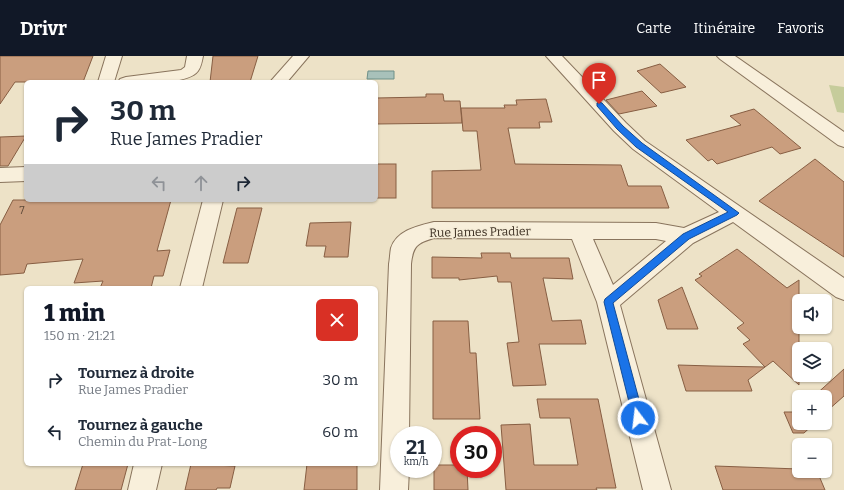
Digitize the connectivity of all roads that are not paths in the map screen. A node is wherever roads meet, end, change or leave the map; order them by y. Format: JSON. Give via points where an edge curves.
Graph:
{"nodes":[{"id":1,"x":114,"y":56,"type":"edge"},
{"id":2,"x":195,"y":56,"type":"edge"},
{"id":3,"x":301,"y":56,"type":"edge"},
{"id":4,"x":554,"y":56,"type":"edge"},
{"id":5,"x":725,"y":56,"type":"edge"},
{"id":6,"x":107,"y":80,"type":"edge"},
{"id":7,"x":141,"y":80,"type":"edge"},
{"id":8,"x":280,"y":80,"type":"edge"},
{"id":9,"x":844,"y":141,"type":"edge"},
{"id":10,"x":24,"y":174,"type":"edge"},
{"id":11,"x":0,"y":175,"type":"edge"},
{"id":12,"x":212,"y":202,"type":"edge"},
{"id":13,"x":734,"y":213,"type":"junction"},
{"id":14,"x":579,"y":231,"type":"junction"},
{"id":15,"x":686,"y":237,"type":"junction"},
{"id":16,"x":191,"y":286,"type":"edge"},
{"id":17,"x":844,"y":290,"type":"edge"},
{"id":18,"x":608,"y":302,"type":"junction"},
{"id":19,"x":148,"y":466,"type":"edge"},
{"id":20,"x":142,"y":490,"type":"edge"},
{"id":21,"x":394,"y":490,"type":"edge"},
{"id":22,"x":657,"y":490,"type":"edge"}],
"edges":[{"from":1,"to":6,"type":"street"},
{"from":2,"to":7,"type":"street","via":[[192,69],[186,74]]},
{"from":3,"to":8,"type":"street"},
{"from":4,"to":13,"type":"street","via":[[639,145]]},
{"from":5,"to":9,"type":"street"},
{"from":10,"to":11,"type":"street"},
{"from":12,"to":16,"type":"street"},
{"from":13,"to":15,"type":"street"},
{"from":13,"to":17,"type":"street"},
{"from":14,"to":15,"type":"street","name":"Rue James Pradier","via":[[656,231]]},
{"from":14,"to":18,"type":"street"},
{"from":14,"to":21,"type":"street","name":"Rue James Pradier","via":[[434,230],[414,235],[402,248]]},
{"from":15,"to":18,"type":"street"},
{"from":18,"to":22,"type":"street"},
{"from":19,"to":20,"type":"street"}]}
